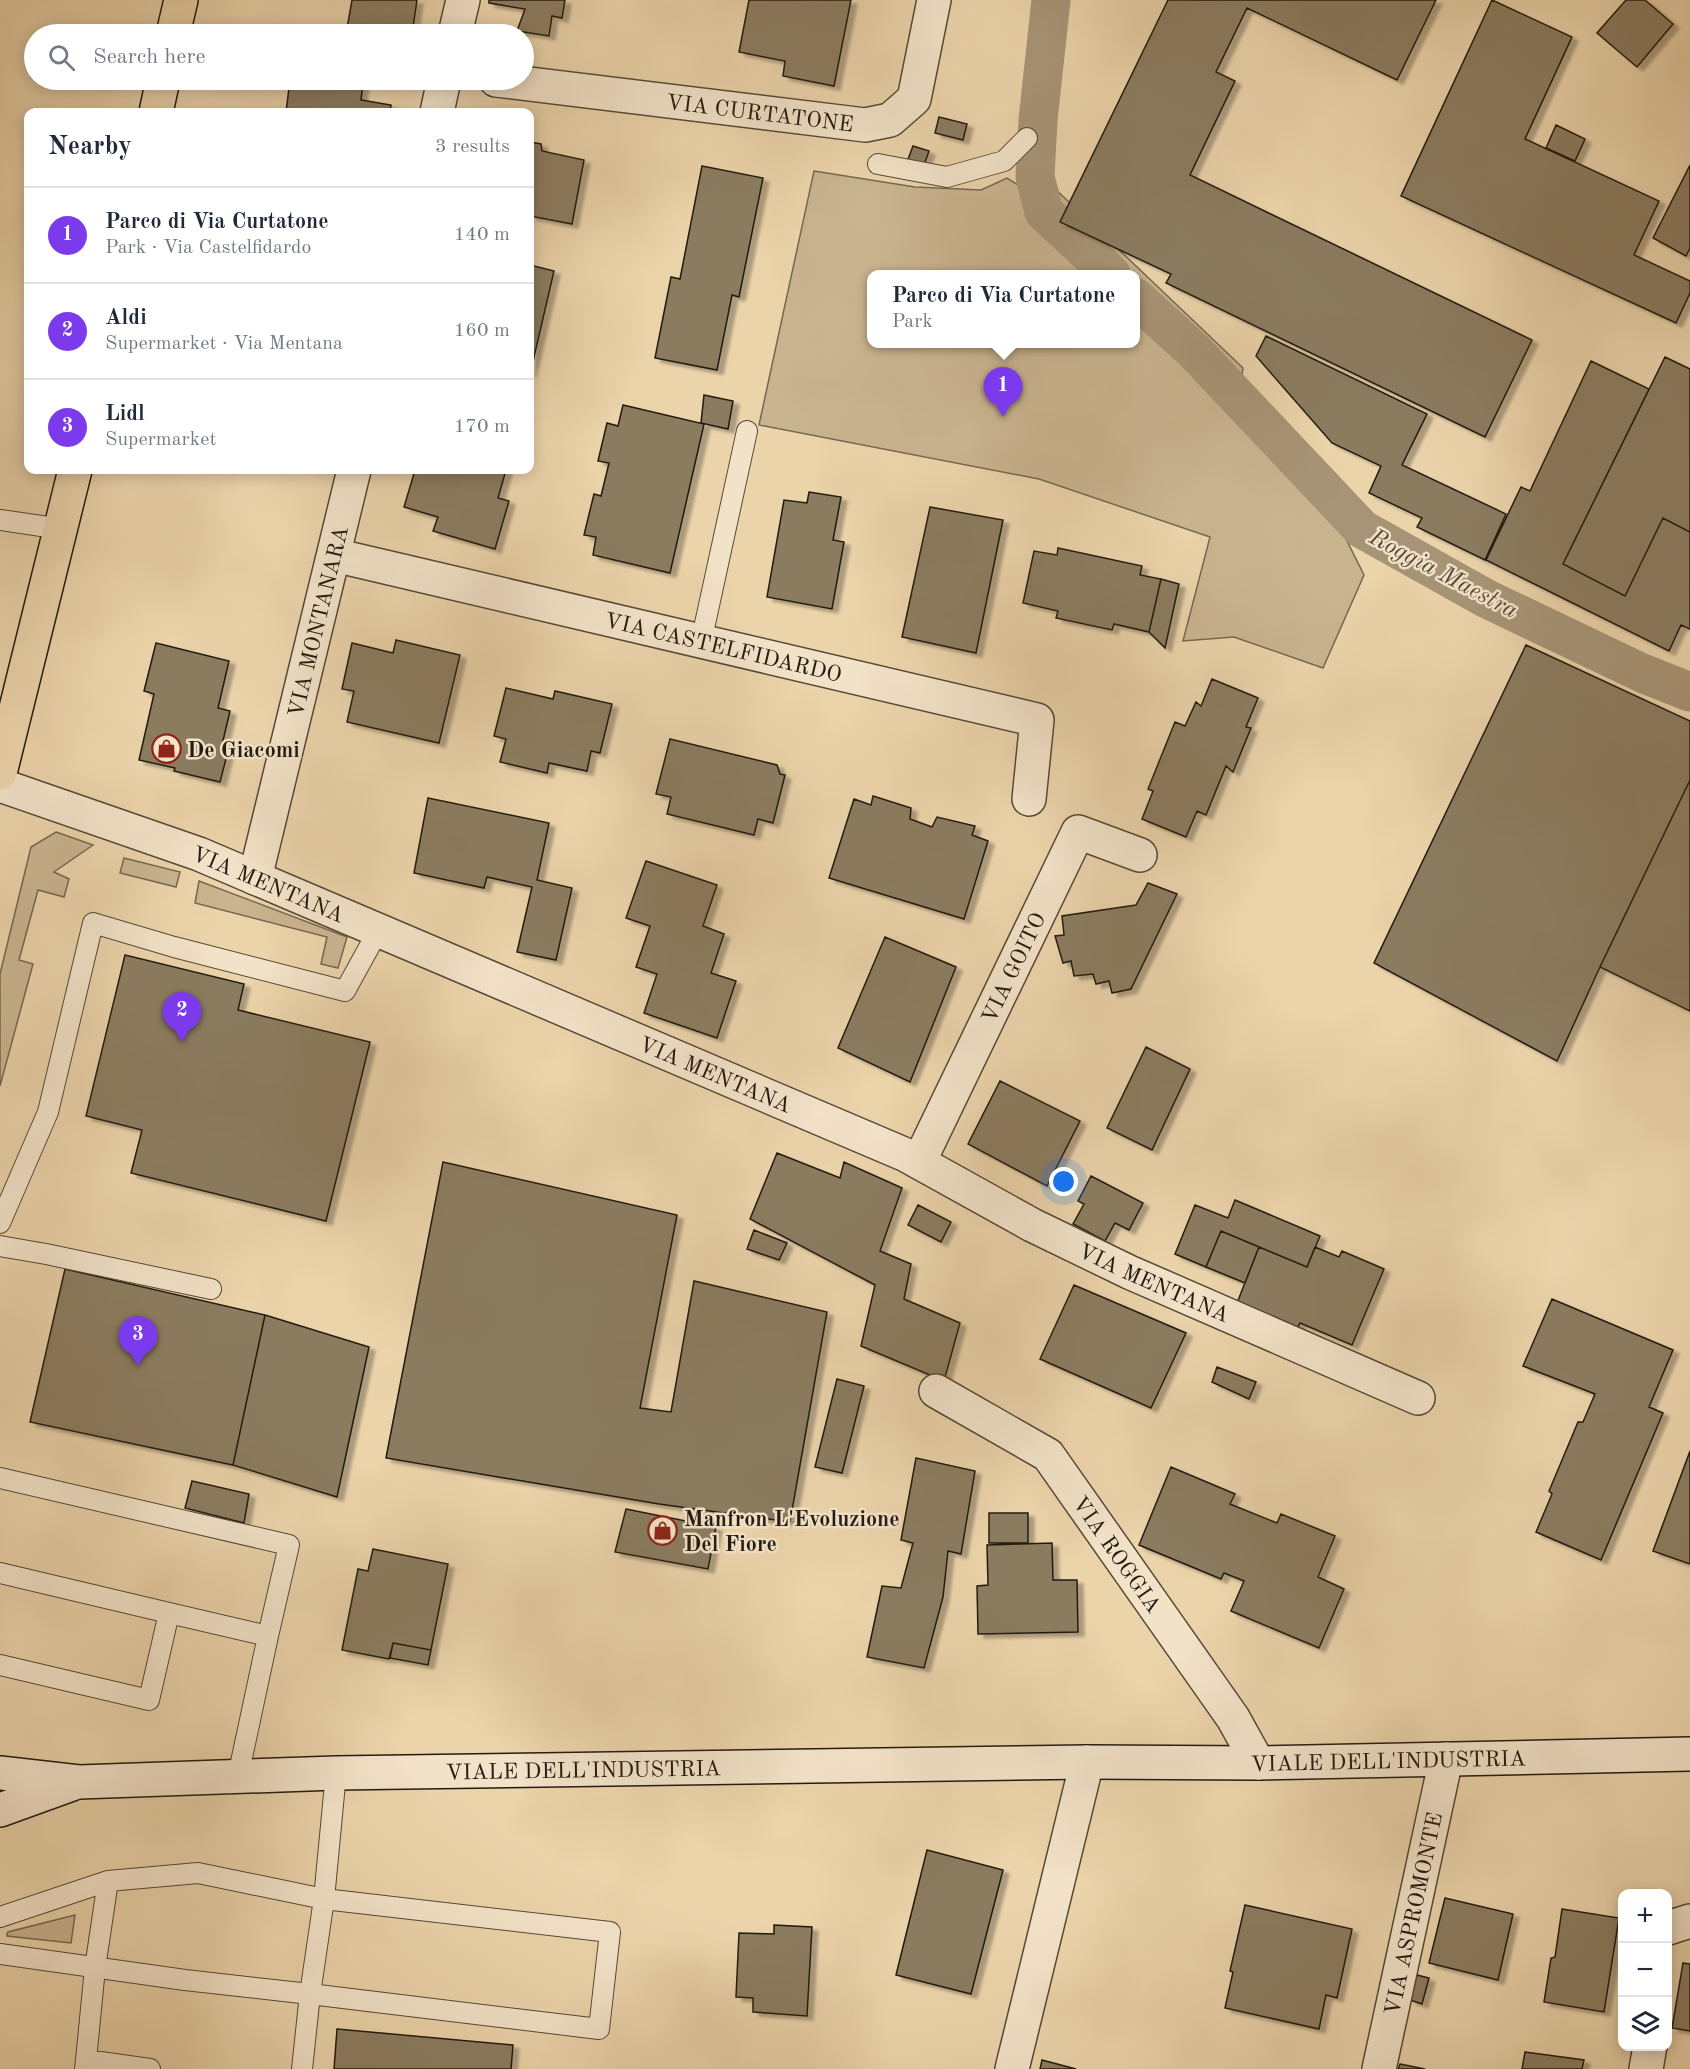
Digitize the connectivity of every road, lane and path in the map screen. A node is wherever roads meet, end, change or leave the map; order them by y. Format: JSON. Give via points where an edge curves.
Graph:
{"nodes":[{"id":1,"x":181,"y":0,"type":"edge"},
{"id":2,"x":463,"y":0,"type":"edge"},
{"id":3,"x":934,"y":0,"type":"edge"},
{"id":4,"x":175,"y":24,"type":"edge"},
{"id":5,"x":457,"y":24,"type":"edge"},
{"id":6,"x":534,"y":85,"type":"edge"},
{"id":7,"x":161,"y":90,"type":"edge"},
{"id":8,"x":442,"y":90,"type":"edge"},
{"id":9,"x":157,"y":108,"type":"edge"},
{"id":10,"x":438,"y":108,"type":"edge"},
{"id":11,"x":1027,"y":138,"type":"dead end"},
{"id":12,"x":878,"y":164,"type":"dead end"},
{"id":13,"x":747,"y":431,"type":"dead end"},
{"id":14,"x":69,"y":474,"type":"edge"},
{"id":15,"x":74,"y":474,"type":"edge"},
{"id":16,"x":353,"y":474,"type":"edge"},
{"id":17,"x":0,"y":520,"type":"edge"},
{"id":18,"x":48,"y":527,"type":"junction"},
{"id":19,"x":334,"y":555,"type":"junction"},
{"id":20,"x":42,"y":605,"type":"junction"},
{"id":21,"x":701,"y":642,"type":"junction"},
{"id":22,"x":0,"y":773,"type":"edge"},
{"id":23,"x":0,"y":785,"type":"edge"},
{"id":24,"x":1029,"y":799,"type":"dead end"},
{"id":25,"x":1140,"y":855,"type":"dead end"},
{"id":26,"x":255,"y":878,"type":"junction"},
{"id":27,"x":378,"y":931,"type":"junction"},
{"id":28,"x":919,"y":1162,"type":"junction"},
{"id":29,"x":1,"y":1217,"type":"edge"},
{"id":30,"x":0,"y":1246,"type":"edge"},
{"id":31,"x":211,"y":1289,"type":"dead end"},
{"id":32,"x":936,"y":1391,"type":"dead end"},
{"id":33,"x":1418,"y":1398,"type":"dead end"},
{"id":34,"x":0,"y":1478,"type":"edge"},
{"id":35,"x":0,"y":1573,"type":"edge"},
{"id":36,"x":169,"y":1613,"type":"junction"},
{"id":37,"x":268,"y":1636,"type":"junction"},
{"id":38,"x":0,"y":1665,"type":"edge"},
{"id":39,"x":1690,"y":1754,"type":"edge"},
{"id":40,"x":1446,"y":1759,"type":"junction"},
{"id":41,"x":1087,"y":1762,"type":"junction"},
{"id":42,"x":1258,"y":1763,"type":"junction"},
{"id":43,"x":0,"y":1773,"type":"edge"},
{"id":44,"x":336,"y":1773,"type":"junction"},
{"id":45,"x":238,"y":1776,"type":"junction"},
{"id":46,"x":79,"y":1782,"type":"junction"},
{"id":47,"x":0,"y":1810,"type":"edge"},
{"id":48,"x":108,"y":1881,"type":"junction"},
{"id":49,"x":324,"y":1899,"type":"junction"},
{"id":50,"x":0,"y":1917,"type":"edge"},
{"id":51,"x":1690,"y":1921,"type":"edge"},
{"id":52,"x":1672,"y":1927,"type":"edge"},
{"id":53,"x":0,"y":1954,"type":"edge"},
{"id":54,"x":94,"y":1968,"type":"junction"},
{"id":55,"x":310,"y":1994,"type":"junction"},
{"id":56,"x":1649,"y":2051,"type":"edge"},
{"id":57,"x":85,"y":2065,"type":"edge"},
{"id":58,"x":150,"y":2069,"type":"edge"},
{"id":59,"x":302,"y":2069,"type":"edge"},
{"id":60,"x":1012,"y":2069,"type":"edge"},
{"id":61,"x":1379,"y":2069,"type":"edge"},
{"id":62,"x":1646,"y":2069,"type":"edge"}],
"edges":[{"from":1,"to":4,"type":"main road"},
{"from":2,"to":5,"type":"street"},
{"from":3,"to":6,"type":"street","name":"VIA CURTATONE","via":[[914,99],[890,120],[865,125]]},
{"from":7,"to":9,"type":"main road"},
{"from":8,"to":10,"type":"street"},
{"from":11,"to":12,"type":"lane","via":[[1004,161],[947,177]]},
{"from":13,"to":21,"type":"lane"},
{"from":14,"to":18,"type":"main road"},
{"from":15,"to":20,"type":"main road"},
{"from":16,"to":19,"type":"street","name":"VIA MONTANARA"},
{"from":17,"to":18,"type":"lane"},
{"from":18,"to":20,"type":"main road"},
{"from":19,"to":21,"type":"street","name":"VIA CASTELFIDARDO"},
{"from":19,"to":26,"type":"street","name":"VIA MONTANARA"},
{"from":20,"to":22,"type":"main road"},
{"from":21,"to":24,"type":"street","name":"VIA CASTELFIDARDO","via":[[1037,720]]},
{"from":23,"to":26,"type":"street","name":"VIA MENTANA","via":[[199,854]]},
{"from":25,"to":28,"type":"street","name":"VIA GOITO","via":[[1078,832]]},
{"from":26,"to":27,"type":"street","name":"VIA MENTANA"},
{"from":27,"to":28,"type":"street","name":"VIA MENTANA"},
{"from":27,"to":29,"type":"lane","via":[[345,991],[93,923],[48,1112]]},
{"from":28,"to":33,"type":"street","name":"VIA MENTANA","via":[[1032,1225]]},
{"from":30,"to":31,"type":"lane"},
{"from":32,"to":42,"type":"street","name":"VIA ROGGIA","via":[[1048,1455],[1233,1718]]},
{"from":34,"to":37,"type":"lane","via":[[289,1545]]},
{"from":35,"to":36,"type":"lane"},
{"from":36,"to":37,"type":"lane"},
{"from":36,"to":38,"type":"lane","via":[[149,1700]]},
{"from":37,"to":45,"type":"lane"},
{"from":39,"to":40,"type":"street","name":"VIALE DELL'INDUSTRIA"},
{"from":40,"to":42,"type":"street","name":"VIALE DELL'INDUSTRIA"},
{"from":40,"to":61,"type":"street","name":"VIA ASPROMONTE"},
{"from":41,"to":42,"type":"street","name":"VIALE DELL'INDUSTRIA"},
{"from":41,"to":44,"type":"street","name":"VIALE DELL'INDUSTRIA"},
{"from":41,"to":60,"type":"street"},
{"from":43,"to":46,"type":"street","name":"VIALE DELL'INDUSTRIA"},
{"from":44,"to":45,"type":"street","name":"VIALE DELL'INDUSTRIA"},
{"from":44,"to":49,"type":"lane"},
{"from":45,"to":46,"type":"street","name":"VIALE DELL'INDUSTRIA"},
{"from":46,"to":47,"type":"street","name":"VIALE DELL'INDUSTRIA"},
{"from":48,"to":49,"type":"lane","via":[[198,1873]]},
{"from":48,"to":50,"type":"lane"},
{"from":48,"to":54,"type":"lane"},
{"from":49,"to":55,"type":"lane"},
{"from":49,"to":55,"type":"lane","via":[[610,1932],[599,2029]]},
{"from":51,"to":52,"type":"street"},
{"from":53,"to":54,"type":"lane"},
{"from":54,"to":55,"type":"lane"},
{"from":54,"to":57,"type":"lane"},
{"from":55,"to":59,"type":"lane"},
{"from":56,"to":62,"type":"street"},
{"from":57,"to":58,"type":"lane"}]}
